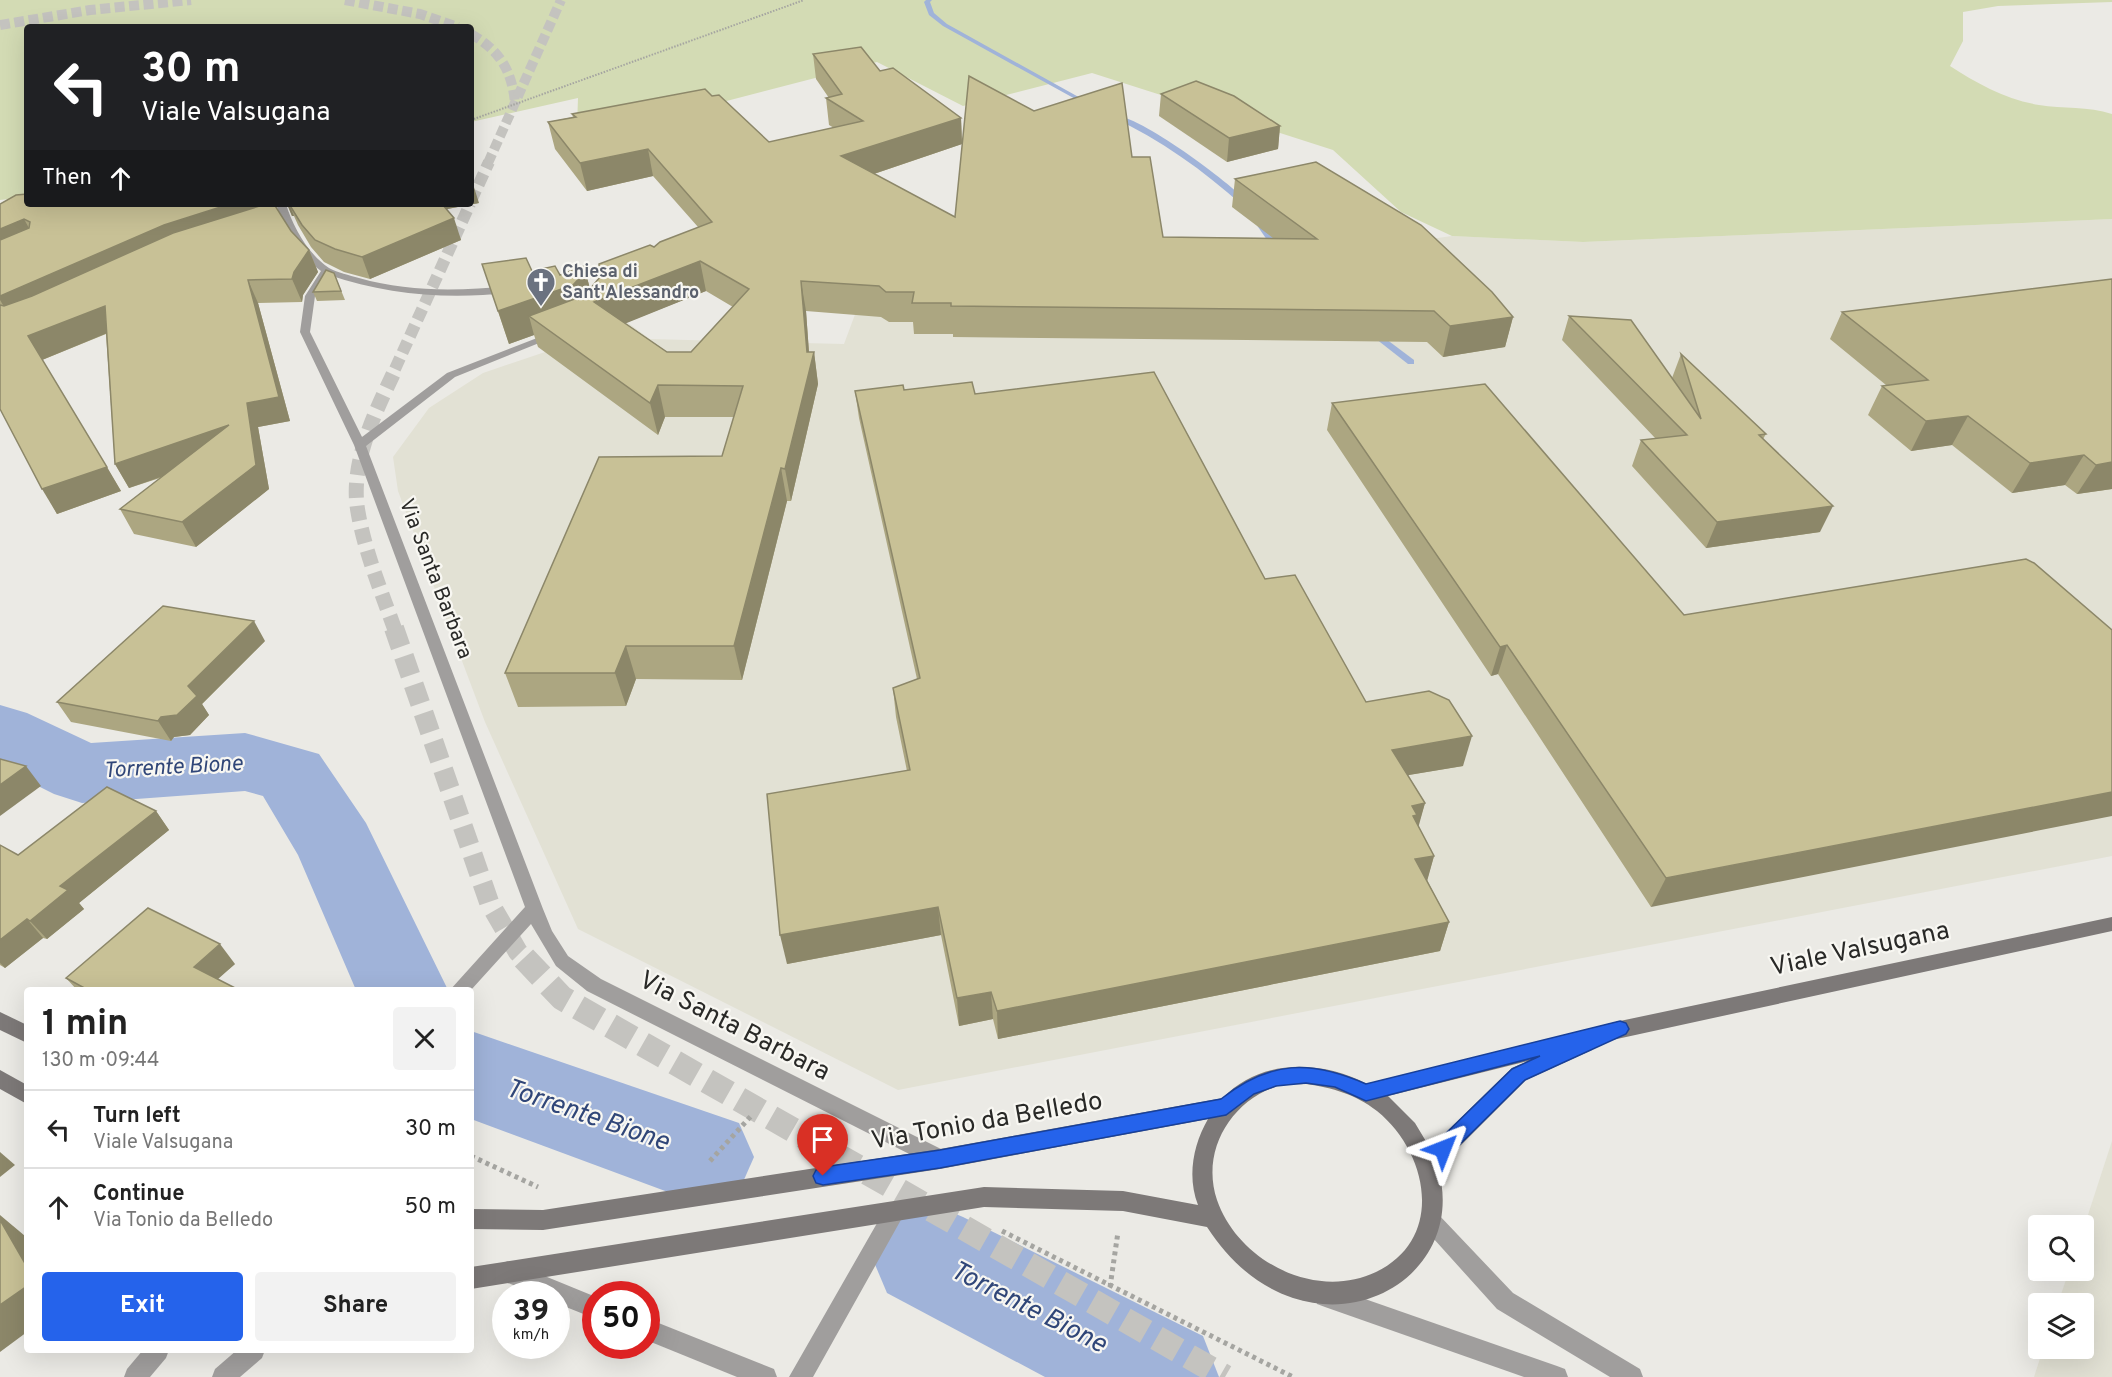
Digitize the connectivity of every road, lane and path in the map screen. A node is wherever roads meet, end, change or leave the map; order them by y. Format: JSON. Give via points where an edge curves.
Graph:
{"nodes":[{"id":1,"x":804,"y":0,"type":"edge"},
{"id":2,"x":474,"y":119,"type":"edge"},
{"id":3,"x":282,"y":207,"type":"edge"},
{"id":4,"x":327,"y":271,"type":"junction"},
{"id":5,"x":522,"y":288,"type":"edge"},
{"id":6,"x":566,"y":330,"type":"edge"},
{"id":7,"x":360,"y":445,"type":"junction"},
{"id":8,"x":534,"y":909,"type":"junction"},
{"id":9,"x":2112,"y":924,"type":"edge"},
{"id":10,"x":462,"y":987,"type":"edge"},
{"id":11,"x":0,"y":1020,"type":"edge"},
{"id":12,"x":1620,"y":1029,"type":"junction"},
{"id":13,"x":24,"y":1033,"type":"edge"},
{"id":14,"x":0,"y":1079,"type":"edge"},
{"id":15,"x":24,"y":1093,"type":"edge"},
{"id":16,"x":1366,"y":1093,"type":"junction"},
{"id":17,"x":1226,"y":1107,"type":"junction"},
{"id":18,"x":752,"y":1115,"type":"dead end"},
{"id":19,"x":474,"y":1157,"type":"edge"},
{"id":20,"x":940,"y":1159,"type":"junction"},
{"id":21,"x":708,"y":1164,"type":"dead end"},
{"id":22,"x":1427,"y":1164,"type":"junction"},
{"id":23,"x":545,"y":1190,"type":"dead end"},
{"id":24,"x":1123,"y":1201,"type":"junction"},
{"id":25,"x":895,"y":1211,"type":"junction"},
{"id":26,"x":1214,"y":1218,"type":"junction"},
{"id":27,"x":474,"y":1219,"type":"edge"},
{"id":28,"x":1431,"y":1221,"type":"junction"},
{"id":29,"x":998,"y":1229,"type":"dead end"},
{"id":30,"x":508,"y":1272,"type":"junction"},
{"id":31,"x":474,"y":1278,"type":"edge"},
{"id":32,"x":1110,"y":1287,"type":"junction"},
{"id":33,"x":1317,"y":1293,"type":"junction"},
{"id":34,"x":582,"y":1302,"type":"edge"},
{"id":35,"x":660,"y":1335,"type":"edge"},
{"id":36,"x":155,"y":1353,"type":"edge"},
{"id":37,"x":251,"y":1353,"type":"edge"},
{"id":38,"x":135,"y":1377,"type":"edge"},
{"id":39,"x":223,"y":1377,"type":"edge"},
{"id":40,"x":766,"y":1377,"type":"edge"},
{"id":41,"x":800,"y":1377,"type":"edge"},
{"id":42,"x":1293,"y":1377,"type":"edge"},
{"id":43,"x":1557,"y":1377,"type":"edge"},
{"id":44,"x":1632,"y":1377,"type":"edge"}],
"edges":[{"from":1,"to":2,"type":"path"},
{"from":3,"to":4,"type":"street","via":[[299,242]]},
{"from":4,"to":5,"type":"street","via":[[380,288],[464,294]]},
{"from":4,"to":7,"type":"street","name":"Via Santa Barbara","via":[[310,296],[305,332]]},
{"from":6,"to":7,"type":"street","via":[[451,375]]},
{"from":7,"to":8,"type":"street","name":"Via Santa Barbara"},
{"from":8,"to":10,"type":"street"},
{"from":8,"to":20,"type":"street","name":"Via Santa Barbara","via":[[545,936],[562,961],[594,985]]},
{"from":9,"to":12,"type":"main road","name":"Viale Valsugana"},
{"from":11,"to":13,"type":"main road"},
{"from":12,"to":16,"type":"main road","name":"Viale Valsugana"},
{"from":12,"to":22,"type":"main road","name":"Viale Valsugana","via":[[1519,1074]]},
{"from":14,"to":15,"type":"main road"},
{"from":16,"to":17,"type":"main road","via":[[1336,1080],[1306,1075],[1276,1078],[1248,1089]]},
{"from":16,"to":22,"type":"main road","via":[[1393,1112],[1414,1137]]},
{"from":17,"to":20,"type":"main road","name":"Via Tonio da Belledo"},
{"from":17,"to":26,"type":"main road","via":[[1205,1146],[1203,1170]]},
{"from":18,"to":21,"type":"path"},
{"from":19,"to":23,"type":"path"},
{"from":20,"to":27,"type":"main road","name":"Via Tonio da Belledo","via":[[543,1220]]},
{"from":22,"to":28,"type":"main road","via":[[1432,1192]]},
{"from":24,"to":25,"type":"main road","via":[[984,1197]]},
{"from":24,"to":26,"type":"main road"},
{"from":24,"to":32,"type":"path"},
{"from":25,"to":30,"type":"main road"},
{"from":25,"to":41,"type":"street"},
{"from":26,"to":33,"type":"main road","via":[[1232,1245],[1255,1267],[1284,1284]]},
{"from":28,"to":33,"type":"main road","via":[[1420,1248],[1403,1269],[1378,1285],[1348,1293]]},
{"from":28,"to":44,"type":"street","via":[[1505,1301]]},
{"from":29,"to":32,"type":"path"},
{"from":30,"to":31,"type":"main road"},
{"from":30,"to":34,"type":"street"},
{"from":32,"to":42,"type":"path"},
{"from":33,"to":43,"type":"street"},
{"from":35,"to":40,"type":"street"},
{"from":36,"to":38,"type":"street"},
{"from":37,"to":39,"type":"street"}]}
